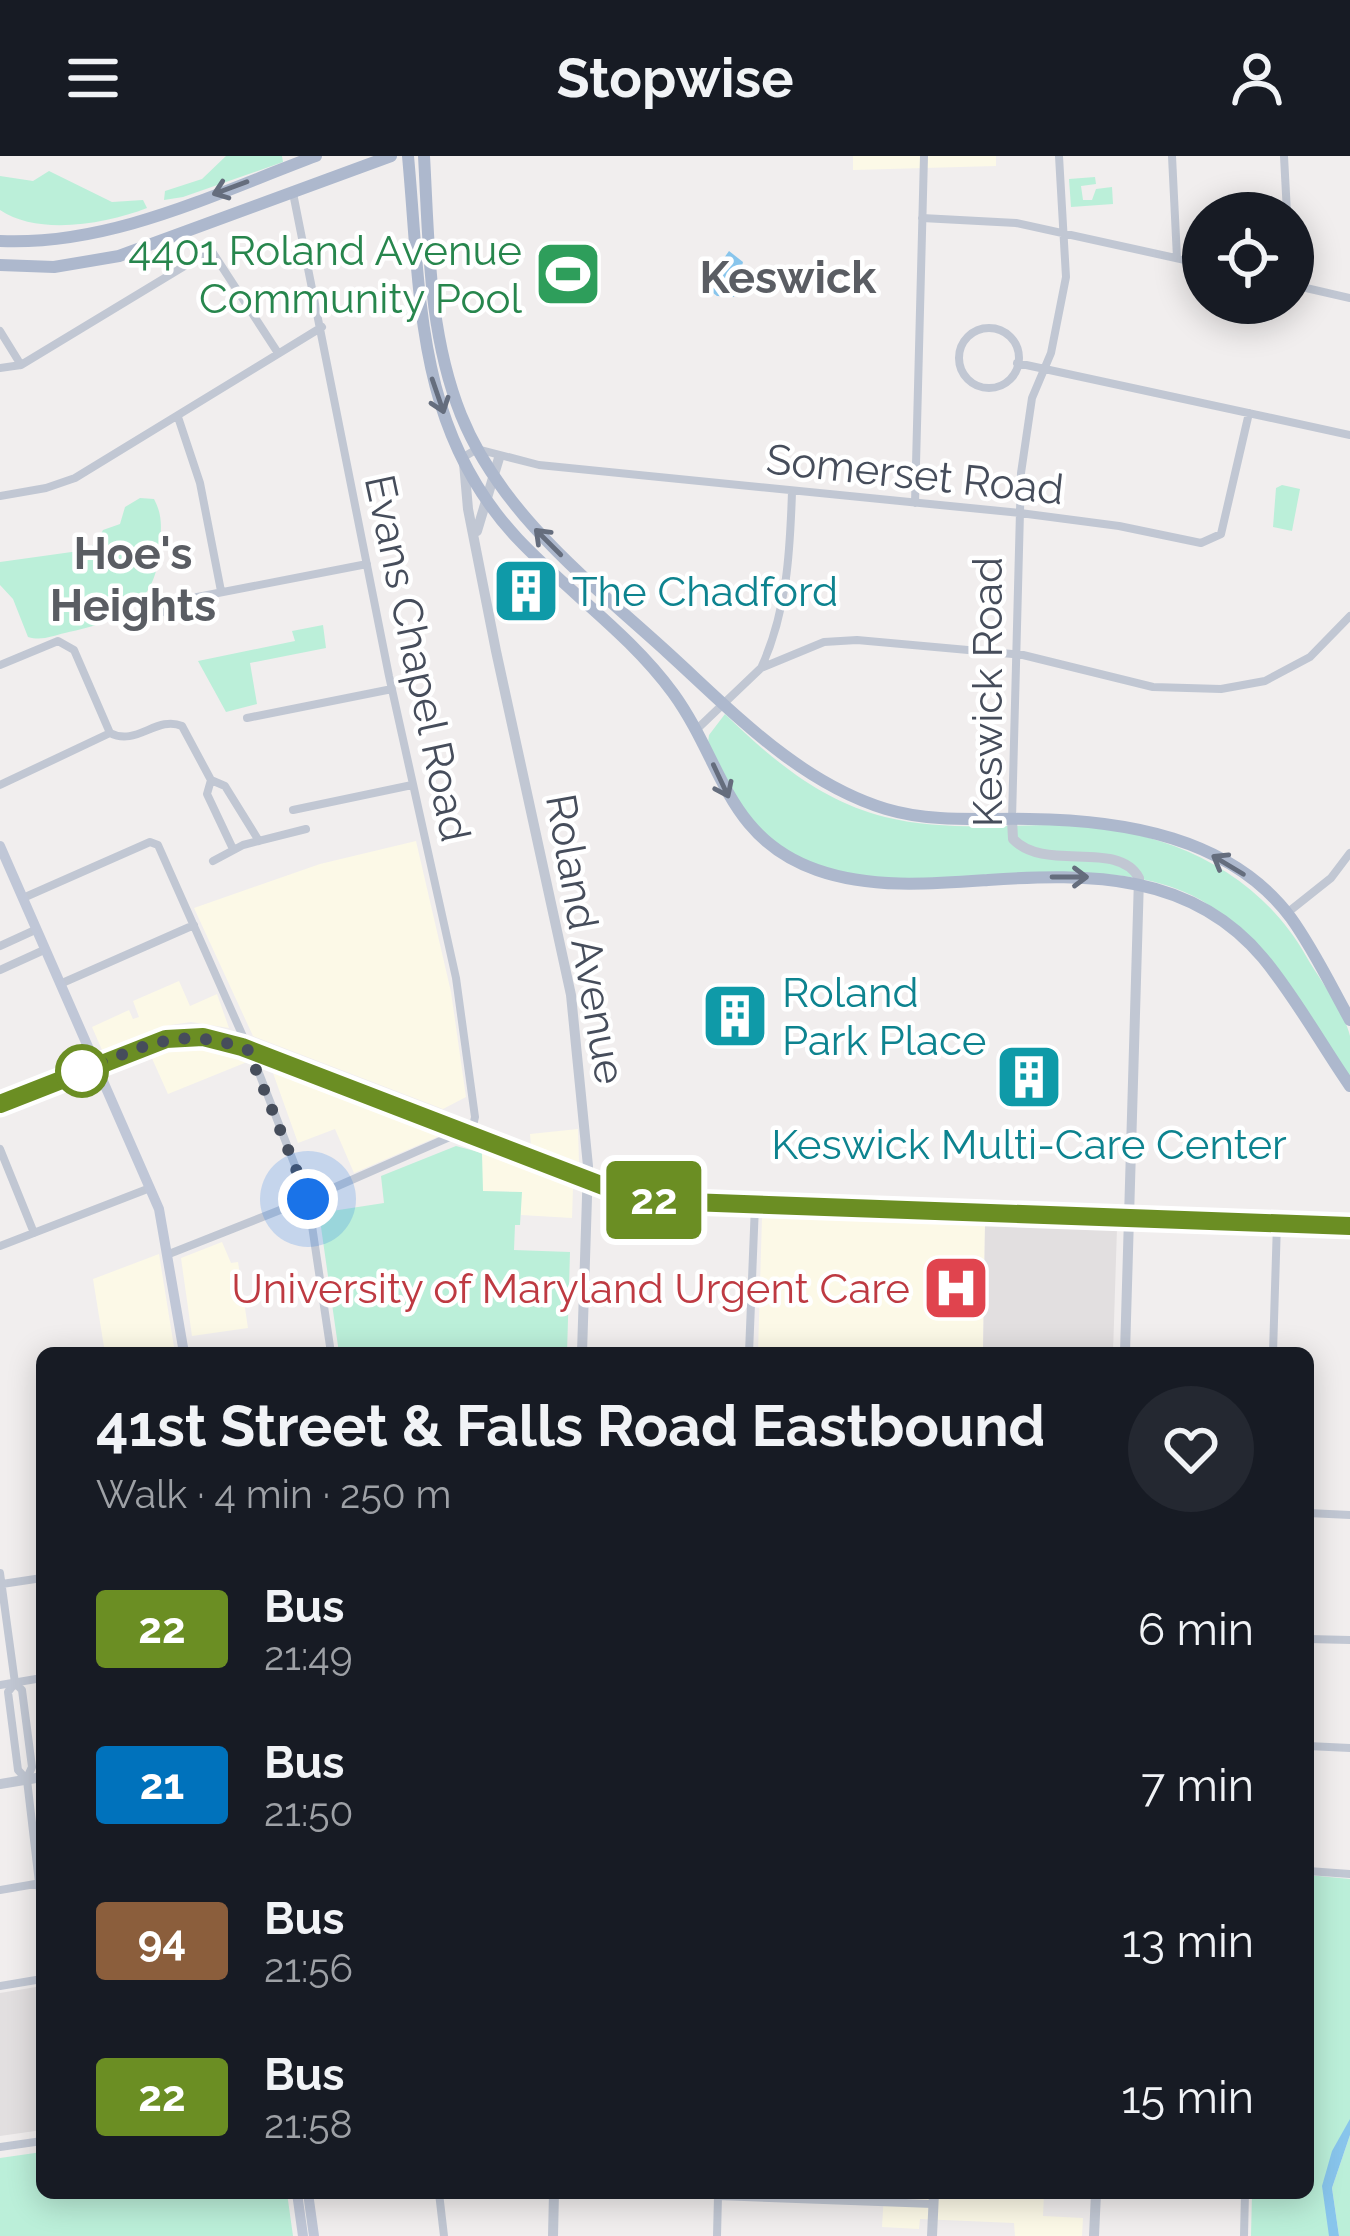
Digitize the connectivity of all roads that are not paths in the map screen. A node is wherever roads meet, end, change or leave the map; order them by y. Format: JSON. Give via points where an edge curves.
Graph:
{"nodes":[{"id":1,"x":316,"y":156,"type":"edge"},
{"id":2,"x":391,"y":156,"type":"edge"},
{"id":3,"x":408,"y":156,"type":"edge"},
{"id":4,"x":424,"y":156,"type":"edge"},
{"id":5,"x":924,"y":156,"type":"edge"},
{"id":6,"x":1059,"y":156,"type":"edge"},
{"id":7,"x":1172,"y":156,"type":"edge"},
{"id":8,"x":1284,"y":156,"type":"edge"},
{"id":9,"x":1286,"y":192,"type":"edge"},
{"id":10,"x":293,"y":193,"type":"junction"},
{"id":11,"x":922,"y":218,"type":"junction"},
{"id":12,"x":1066,"y":233,"type":"junction"},
{"id":13,"x":0,"y":238,"type":"edge"},
{"id":14,"x":1177,"y":258,"type":"junction"},
{"id":15,"x":1182,"y":259,"type":"edge"},
{"id":16,"x":0,"y":265,"type":"edge"},
{"id":17,"x":1314,"y":290,"type":"edge"},
{"id":18,"x":1350,"y":298,"type":"edge"},
{"id":19,"x":322,"y":327,"type":"junction"},
{"id":20,"x":0,"y":331,"type":"edge"},
{"id":21,"x":278,"y":353,"type":"junction"},
{"id":22,"x":1017,"y":363,"type":"junction"},
{"id":23,"x":21,"y":365,"type":"junction"},
{"id":24,"x":0,"y":368,"type":"edge"},
{"id":25,"x":1044,"y":370,"type":"junction"},
{"id":26,"x":1249,"y":413,"type":"junction"},
{"id":27,"x":178,"y":417,"type":"junction"},
{"id":28,"x":1350,"y":435,"type":"edge"},
{"id":29,"x":478,"y":449,"type":"junction"},
{"id":30,"x":499,"y":458,"type":"junction"},
{"id":31,"x":463,"y":461,"type":"junction"},
{"id":32,"x":494,"y":473,"type":"junction"},
{"id":33,"x":792,"y":492,"type":"junction"},
{"id":34,"x":0,"y":496,"type":"edge"},
{"id":35,"x":484,"y":498,"type":"junction"},
{"id":36,"x":915,"y":503,"type":"junction"},
{"id":37,"x":1020,"y":513,"type":"junction"},
{"id":38,"x":475,"y":540,"type":"junction"},
{"id":39,"x":367,"y":564,"type":"junction"},
{"id":40,"x":221,"y":592,"type":"junction"},
{"id":41,"x":159,"y":614,"type":"dead end"},
{"id":42,"x":1350,"y":616,"type":"edge"},
{"id":43,"x":784,"y":644,"type":"junction"},
{"id":44,"x":1016,"y":655,"type":"junction"},
{"id":45,"x":0,"y":665,"type":"edge"},
{"id":46,"x":761,"y":668,"type":"junction"},
{"id":47,"x":392,"y":689,"type":"junction"},
{"id":48,"x":724,"y":704,"type":"junction"},
{"id":49,"x":248,"y":718,"type":"dead end"},
{"id":50,"x":696,"y":730,"type":"junction"},
{"id":51,"x":110,"y":733,"type":"junction"},
{"id":52,"x":211,"y":780,"type":"junction"},
{"id":53,"x":0,"y":785,"type":"edge"},
{"id":54,"x":412,"y":785,"type":"junction"},
{"id":55,"x":293,"y":810,"type":"dead end"},
{"id":56,"x":1012,"y":819,"type":"junction"},
{"id":57,"x":305,"y":829,"type":"dead end"},
{"id":58,"x":259,"y":841,"type":"junction"},
{"id":59,"x":0,"y":846,"type":"edge"},
{"id":60,"x":232,"y":849,"type":"junction"},
{"id":61,"x":1350,"y":854,"type":"edge"},
{"id":62,"x":212,"y":861,"type":"dead end"},
{"id":63,"x":1140,"y":883,"type":"junction"},
{"id":64,"x":22,"y":899,"type":"junction"},
{"id":65,"x":1287,"y":913,"type":"junction"},
{"id":66,"x":194,"y":925,"type":"junction"},
{"id":67,"x":35,"y":930,"type":"junction"},
{"id":68,"x":0,"y":946,"type":"edge"},
{"id":69,"x":44,"y":950,"type":"junction"},
{"id":70,"x":0,"y":970,"type":"edge"},
{"id":71,"x":60,"y":984,"type":"junction"},
{"id":72,"x":1350,"y":1020,"type":"edge"},
{"id":73,"x":248,"y":1050,"type":"junction"},
{"id":74,"x":96,"y":1065,"type":"junction"},
{"id":75,"x":1350,"y":1086,"type":"edge"},
{"id":76,"x":0,"y":1104,"type":"edge"},
{"id":77,"x":466,"y":1133,"type":"junction"},
{"id":78,"x":0,"y":1149,"type":"edge"},
{"id":79,"x":587,"y":1182,"type":"junction"},
{"id":80,"x":151,"y":1188,"type":"junction"},
{"id":81,"x":308,"y":1199,"type":"junction"},
{"id":82,"x":754,"y":1204,"type":"junction"},
{"id":83,"x":1130,"y":1218,"type":"junction"},
{"id":84,"x":1277,"y":1223,"type":"junction"},
{"id":85,"x":1350,"y":1226,"type":"edge"},
{"id":86,"x":34,"y":1233,"type":"junction"},
{"id":87,"x":0,"y":1246,"type":"edge"},
{"id":88,"x":169,"y":1254,"type":"junction"},
{"id":89,"x":183,"y":1347,"type":"edge"},
{"id":90,"x":330,"y":1347,"type":"edge"},
{"id":91,"x":582,"y":1347,"type":"edge"},
{"id":92,"x":749,"y":1347,"type":"edge"},
{"id":93,"x":1125,"y":1347,"type":"edge"},
{"id":94,"x":1273,"y":1347,"type":"edge"},
{"id":95,"x":1314,"y":1514,"type":"edge"},
{"id":96,"x":1350,"y":1515,"type":"edge"},
{"id":97,"x":36,"y":1578,"type":"edge"},
{"id":98,"x":1,"y":1580,"type":"edge"},
{"id":99,"x":1314,"y":1639,"type":"edge"},
{"id":100,"x":1350,"y":1640,"type":"edge"},
{"id":101,"x":36,"y":1679,"type":"edge"},
{"id":102,"x":15,"y":1682,"type":"junction"},
{"id":103,"x":0,"y":1685,"type":"edge"},
{"id":104,"x":1314,"y":1746,"type":"edge"},
{"id":105,"x":1350,"y":1748,"type":"edge"},
{"id":106,"x":36,"y":1778,"type":"edge"},
{"id":107,"x":26,"y":1780,"type":"junction"},
{"id":108,"x":0,"y":1784,"type":"edge"},
{"id":109,"x":36,"y":1854,"type":"edge"},
{"id":110,"x":1314,"y":1871,"type":"edge"},
{"id":111,"x":1350,"y":1874,"type":"edge"},
{"id":112,"x":36,"y":1884,"type":"edge"},
{"id":113,"x":0,"y":1890,"type":"edge"},
{"id":114,"x":36,"y":1980,"type":"edge"},
{"id":115,"x":0,"y":1986,"type":"edge"},
{"id":116,"x":36,"y":2141,"type":"edge"},
{"id":117,"x":0,"y":2147,"type":"edge"},
{"id":118,"x":297,"y":2199,"type":"edge"},
{"id":119,"x":309,"y":2199,"type":"edge"},
{"id":120,"x":440,"y":2199,"type":"edge"},
{"id":121,"x":554,"y":2199,"type":"edge"},
{"id":122,"x":718,"y":2199,"type":"edge"},
{"id":123,"x":933,"y":2199,"type":"edge"},
{"id":124,"x":1096,"y":2199,"type":"edge"},
{"id":125,"x":1245,"y":2199,"type":"edge"},
{"id":126,"x":303,"y":2236,"type":"edge"},
{"id":127,"x":314,"y":2236,"type":"edge"},
{"id":128,"x":444,"y":2236,"type":"edge"},
{"id":129,"x":553,"y":2236,"type":"edge"},
{"id":130,"x":717,"y":2236,"type":"edge"},
{"id":131,"x":932,"y":2236,"type":"edge"},
{"id":132,"x":1094,"y":2236,"type":"edge"},
{"id":133,"x":1244,"y":2236,"type":"edge"}],
"edges":[{"from":1,"to":13,"type":"main road","one_way":true,"via":[[114,230],[45,241]]},
{"from":2,"to":10,"type":"main road"},
{"from":3,"to":31,"type":"main road","name":"Roland Avenue","one_way":true,"via":[[422,333]]},
{"from":4,"to":29,"type":"main road","via":[[440,350]]},
{"from":5,"to":11,"type":"street"},
{"from":6,"to":12,"type":"street","name":"Keswick Road"},
{"from":7,"to":14,"type":"street"},
{"from":8,"to":9,"type":"street"},
{"from":10,"to":16,"type":"main road","via":[[103,260]]},
{"from":10,"to":19,"type":"street","name":"Evans Chapel Road"},
{"from":11,"to":12,"type":"street"},
{"from":11,"to":36,"type":"street"},
{"from":12,"to":14,"type":"street"},
{"from":12,"to":25,"type":"street","name":"Keswick Road","via":[[1066,277]]},
{"from":14,"to":15,"type":"street"},
{"from":17,"to":18,"type":"street"},
{"from":19,"to":21,"type":"street"},
{"from":19,"to":39,"type":"street","name":"Evans Chapel Road"},
{"from":20,"to":23,"type":"street"},
{"from":21,"to":23,"type":"street","via":[[211,250]]},
{"from":21,"to":27,"type":"street"},
{"from":22,"to":22,"type":"street","via":[[1005,386],[972,383],[959,367],[964,338],[980,328],[1011,335]]},
{"from":22,"to":25,"type":"street"},
{"from":23,"to":24,"type":"street"},
{"from":25,"to":26,"type":"street"},
{"from":25,"to":37,"type":"street","name":"Keswick Road","via":[[1028,423]]},
{"from":26,"to":28,"type":"street"},
{"from":26,"to":37,"type":"street","name":"Somerset Road","via":[[1215,540]]},
{"from":27,"to":34,"type":"street","via":[[75,478]]},
{"from":27,"to":40,"type":"street"},
{"from":29,"to":30,"type":"street","name":"Somerset Road"},
{"from":29,"to":31,"type":"street"},
{"from":29,"to":32,"type":"main road"},
{"from":30,"to":32,"type":"street","name":"Roland Avenue"},
{"from":30,"to":33,"type":"street","name":"Somerset Road"},
{"from":31,"to":35,"type":"main road"},
{"from":31,"to":38,"type":"street","name":"Roland Avenue"},
{"from":32,"to":35,"type":"street","name":"Roland Avenue"},
{"from":48,"to":32,"type":"main road","one_way":true,"via":[[543,538]]},
{"from":33,"to":36,"type":"street","name":"Somerset Road"},
{"from":33,"to":43,"type":"street"},
{"from":35,"to":38,"type":"street","name":"Roland Avenue"},
{"from":35,"to":50,"type":"main road","via":[[650,665]]},
{"from":36,"to":37,"type":"street","name":"Somerset Road"},
{"from":37,"to":44,"type":"street","name":"Keswick Road"},
{"from":38,"to":79,"type":"street","name":"Roland Avenue","via":[[566,965]]},
{"from":39,"to":40,"type":"street"},
{"from":39,"to":47,"type":"street","name":"Evans Chapel Road"},
{"from":40,"to":41,"type":"street"},
{"from":42,"to":44,"type":"street","via":[[1310,657],[1264,681],[1220,689],[1153,687]]},
{"from":43,"to":44,"type":"street","via":[[838,640]]},
{"from":43,"to":46,"type":"street"},
{"from":43,"to":46,"type":"street"},
{"from":44,"to":56,"type":"street","name":"Keswick Road"},
{"from":45,"to":51,"type":"street","via":[[67,643]]},
{"from":46,"to":48,"type":"street"},
{"from":47,"to":49,"type":"street"},
{"from":47,"to":54,"type":"street","name":"Evans Chapel Road"},
{"from":48,"to":50,"type":"street"},
{"from":48,"to":56,"type":"main road","via":[[796,765],[871,804],[943,819]]},
{"from":50,"to":63,"type":"main road","one_way":true,"via":[[753,832],[819,871],[902,883],[1065,876]]},
{"from":51,"to":52,"type":"street","via":[[127,738],[179,724]]},
{"from":51,"to":53,"type":"street"},
{"from":52,"to":58,"type":"street","via":[[225,786]]},
{"from":52,"to":60,"type":"street","via":[[207,794]]},
{"from":54,"to":55,"type":"street"},
{"from":54,"to":77,"type":"street","name":"Evans Chapel Road","via":[[458,990],[475,1117]]},
{"from":56,"to":63,"type":"street","name":"Keswick Road","via":[[1023,849],[1125,863]]},
{"from":65,"to":56,"type":"main road","one_way":true,"via":[[1234,868],[1156,832]]},
{"from":57,"to":58,"type":"street"},
{"from":58,"to":60,"type":"street"},
{"from":59,"to":64,"type":"main road"},
{"from":60,"to":62,"type":"street"},
{"from":61,"to":65,"type":"street"},
{"from":63,"to":75,"type":"main road","via":[[1203,906],[1245,938]]},
{"from":63,"to":83,"type":"street"},
{"from":64,"to":66,"type":"street","via":[[154,842]]},
{"from":64,"to":67,"type":"main road"},
{"from":65,"to":72,"type":"main road"},
{"from":66,"to":71,"type":"street"},
{"from":66,"to":73,"type":"street"},
{"from":67,"to":68,"type":"street"},
{"from":67,"to":69,"type":"main road"},
{"from":69,"to":70,"type":"street"},
{"from":69,"to":71,"type":"main road"},
{"from":71,"to":74,"type":"main road"},
{"from":73,"to":74,"type":"main road","via":[[186,1036]]},
{"from":73,"to":77,"type":"main road"},
{"from":73,"to":81,"type":"street"},
{"from":74,"to":76,"type":"main road"},
{"from":74,"to":80,"type":"main road"},
{"from":77,"to":79,"type":"main road"},
{"from":77,"to":81,"type":"street"},
{"from":78,"to":86,"type":"street"},
{"from":79,"to":82,"type":"main road","via":[[648,1199]]},
{"from":79,"to":91,"type":"street","name":"Roland Avenue"},
{"from":80,"to":86,"type":"street"},
{"from":80,"to":88,"type":"main road"},
{"from":81,"to":88,"type":"street"},
{"from":81,"to":90,"type":"street"},
{"from":82,"to":83,"type":"main road"},
{"from":82,"to":92,"type":"street"},
{"from":83,"to":84,"type":"main road"},
{"from":83,"to":93,"type":"street"},
{"from":84,"to":85,"type":"main road"},
{"from":84,"to":94,"type":"street"},
{"from":86,"to":87,"type":"street"},
{"from":88,"to":89,"type":"main road"},
{"from":95,"to":96,"type":"street"},
{"from":97,"to":98,"type":"street"},
{"from":98,"to":102,"type":"street"},
{"from":99,"to":100,"type":"street"},
{"from":101,"to":102,"type":"street"},
{"from":102,"to":103,"type":"street"},
{"from":102,"to":107,"type":"street","via":[[8,1692]]},
{"from":104,"to":105,"type":"street"},
{"from":106,"to":107,"type":"street"},
{"from":107,"to":108,"type":"street"},
{"from":107,"to":109,"type":"street"},
{"from":110,"to":111,"type":"street"},
{"from":112,"to":113,"type":"street"},
{"from":114,"to":115,"type":"street"},
{"from":116,"to":117,"type":"street"},
{"from":118,"to":126,"type":"main road"},
{"from":119,"to":127,"type":"main road"},
{"from":120,"to":128,"type":"street"},
{"from":121,"to":129,"type":"street"},
{"from":122,"to":130,"type":"street"},
{"from":123,"to":131,"type":"street"},
{"from":124,"to":132,"type":"street"},
{"from":125,"to":133,"type":"street"}]}
